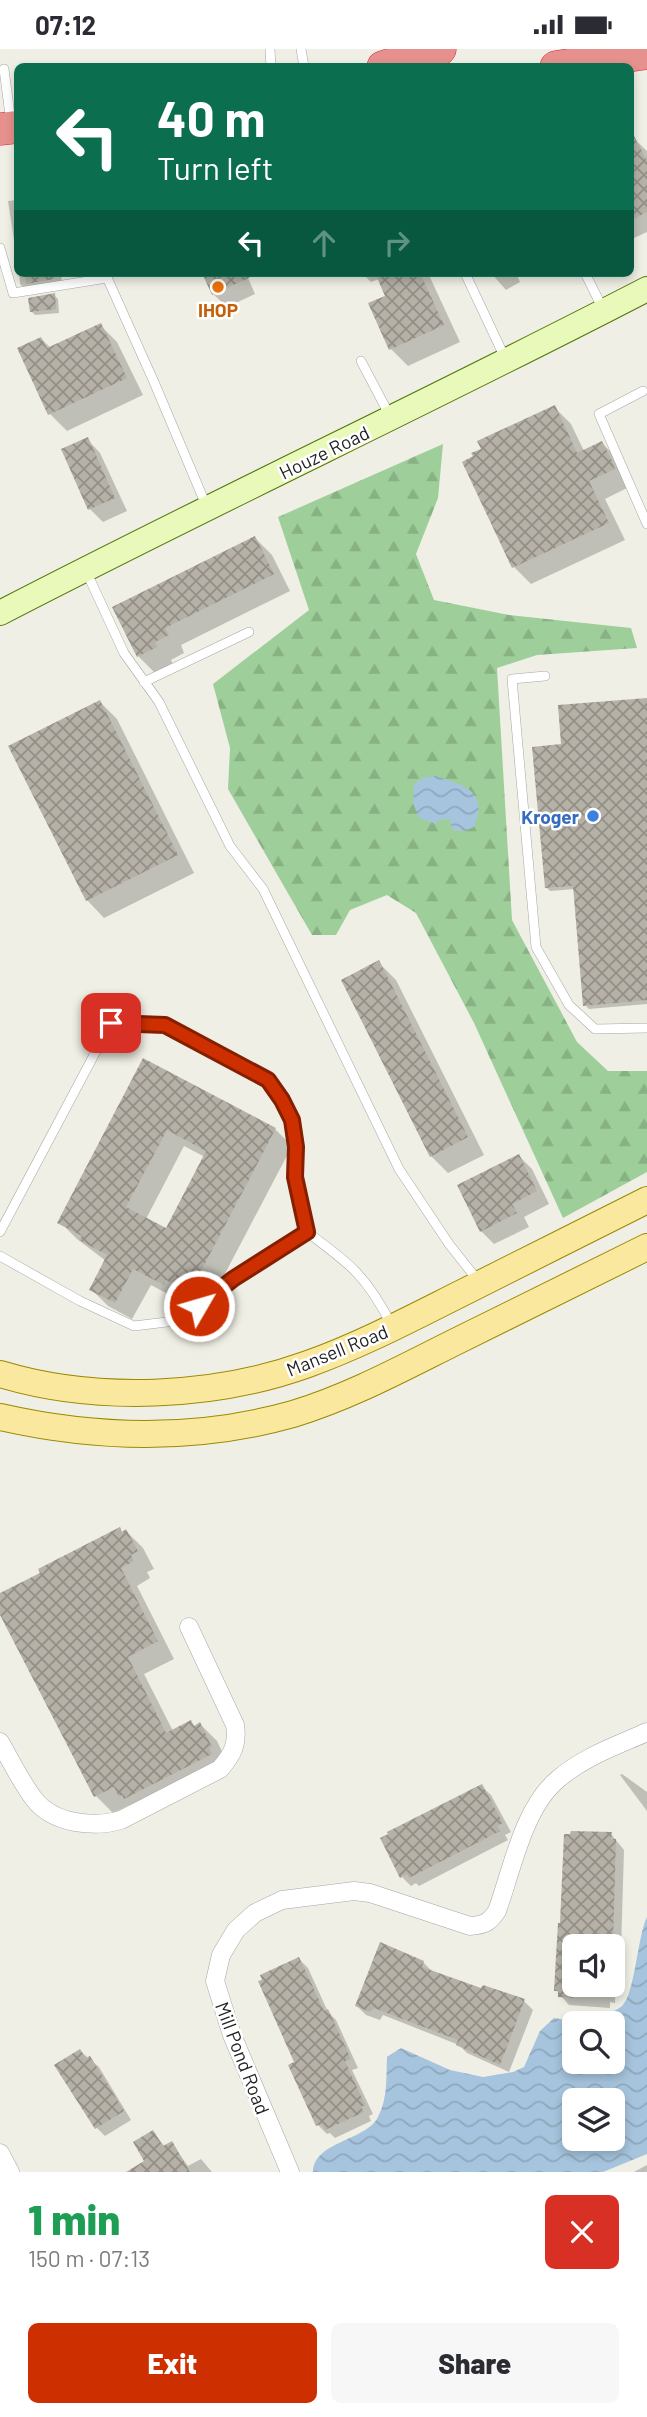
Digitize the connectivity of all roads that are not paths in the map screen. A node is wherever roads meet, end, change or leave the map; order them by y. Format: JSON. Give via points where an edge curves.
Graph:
{"nodes":[{"id":1,"x":440,"y":49,"type":"edge"},
{"id":2,"x":647,"y":53,"type":"edge"},
{"id":3,"x":399,"y":58,"type":"edge"},
{"id":4,"x":564,"y":60,"type":"edge"},
{"id":5,"x":4,"y":69,"type":"dead end"},
{"id":6,"x":10,"y":128,"type":"edge"},
{"id":7,"x":0,"y":248,"type":"edge"},
{"id":8,"x":96,"y":277,"type":"edge"},
{"id":9,"x":107,"y":277,"type":"edge"},
{"id":10,"x":467,"y":277,"type":"edge"},
{"id":11,"x":587,"y":277,"type":"edge"},
{"id":12,"x":647,"y":289,"type":"edge"},
{"id":13,"x":604,"y":311,"type":"junction"},
{"id":14,"x":361,"y":361,"type":"dead end"},
{"id":15,"x":507,"y":361,"type":"junction"},
{"id":16,"x":643,"y":391,"type":"dead end"},
{"id":17,"x":392,"y":419,"type":"junction"},
{"id":18,"x":208,"y":509,"type":"junction"},
{"id":19,"x":647,"y":524,"type":"edge"},
{"id":20,"x":85,"y":569,"type":"junction"},
{"id":21,"x":0,"y":613,"type":"edge"},
{"id":22,"x":249,"y":632,"type":"dead end"},
{"id":23,"x":545,"y":676,"type":"dead end"},
{"id":24,"x":144,"y":682,"type":"junction"},
{"id":25,"x":647,"y":1028,"type":"edge"},
{"id":26,"x":647,"y":1200,"type":"edge"},
{"id":27,"x":0,"y":1232,"type":"edge"},
{"id":28,"x":307,"y":1232,"type":"junction"},
{"id":29,"x":647,"y":1247,"type":"edge"},
{"id":30,"x":0,"y":1256,"type":"edge"},
{"id":31,"x":480,"y":1284,"type":"junction"},
{"id":32,"x":393,"y":1327,"type":"junction"},
{"id":33,"x":0,"y":1374,"type":"edge"},
{"id":34,"x":180,"y":1391,"type":"junction"},
{"id":35,"x":0,"y":1416,"type":"edge"},
{"id":36,"x":182,"y":1432,"type":"junction"},
{"id":37,"x":189,"y":1627,"type":"dead end"},
{"id":38,"x":647,"y":1732,"type":"edge"},
{"id":39,"x":0,"y":1742,"type":"edge"},
{"id":40,"x":0,"y":2153,"type":"edge"},
{"id":41,"x":10,"y":2172,"type":"edge"},
{"id":42,"x":289,"y":2172,"type":"edge"}],
"edges":[{"from":1,"to":3,"type":"highway"},
{"from":2,"to":4,"type":"highway"},
{"from":5,"to":6,"type":"lane"},
{"from":7,"to":8,"type":"lane","via":[[13,293]]},
{"from":9,"to":18,"type":"lane"},
{"from":10,"to":15,"type":"lane"},
{"from":11,"to":13,"type":"lane"},
{"from":12,"to":13,"type":"street","name":"Houze Road"},
{"from":13,"to":15,"type":"street","name":"Houze Road"},
{"from":14,"to":17,"type":"lane"},
{"from":15,"to":17,"type":"street","name":"Houze Road"},
{"from":16,"to":19,"type":"lane","via":[[599,414]]},
{"from":17,"to":18,"type":"street","name":"Houze Road"},
{"from":18,"to":20,"type":"street","name":"Houze Road"},
{"from":20,"to":21,"type":"street","name":"Houze Road"},
{"from":20,"to":24,"type":"lane","via":[[124,653]]},
{"from":22,"to":24,"type":"lane"},
{"from":23,"to":25,"type":"lane","via":[[512,678],[536,947],[569,1005],[595,1029]]},
{"from":24,"to":31,"type":"lane","via":[[159,702],[230,846],[262,889],[399,1170]]},
{"from":26,"to":31,"type":"main road","name":"Mansell Road"},
{"from":27,"to":28,"type":"lane","via":[[111,1023],[165,1025],[268,1080],[292,1120],[295,1177]]},
{"from":28,"to":30,"type":"lane","via":[[174,1321],[134,1326]]},
{"from":28,"to":32,"type":"lane","via":[[363,1277]]},
{"from":29,"to":36,"type":"main road","via":[[330,1401],[261,1421]]},
{"from":31,"to":32,"type":"main road","name":"Mansell Road"},
{"from":32,"to":34,"type":"main road","name":"Mansell Road","via":[[346,1350],[271,1376]]},
{"from":33,"to":34,"type":"main road","name":"Mansell Road","via":[[81,1390]]},
{"from":34,"to":36,"type":"main road"},
{"from":35,"to":36,"type":"main road","via":[[106,1434]]},
{"from":37,"to":39,"type":"street","via":[[235,1725],[237,1740],[220,1769],[121,1820],[104,1825],[77,1822],[57,1817],[36,1802]]},
{"from":38,"to":42,"type":"street","name":"Mill Pond Road","via":[[587,1759],[556,1780],[530,1815],[498,1911],[484,1925],[470,1926],[354,1891],[282,1900],[236,1930],[221,1955],[215,1981],[232,2035]]},
{"from":40,"to":41,"type":"street"}]}
